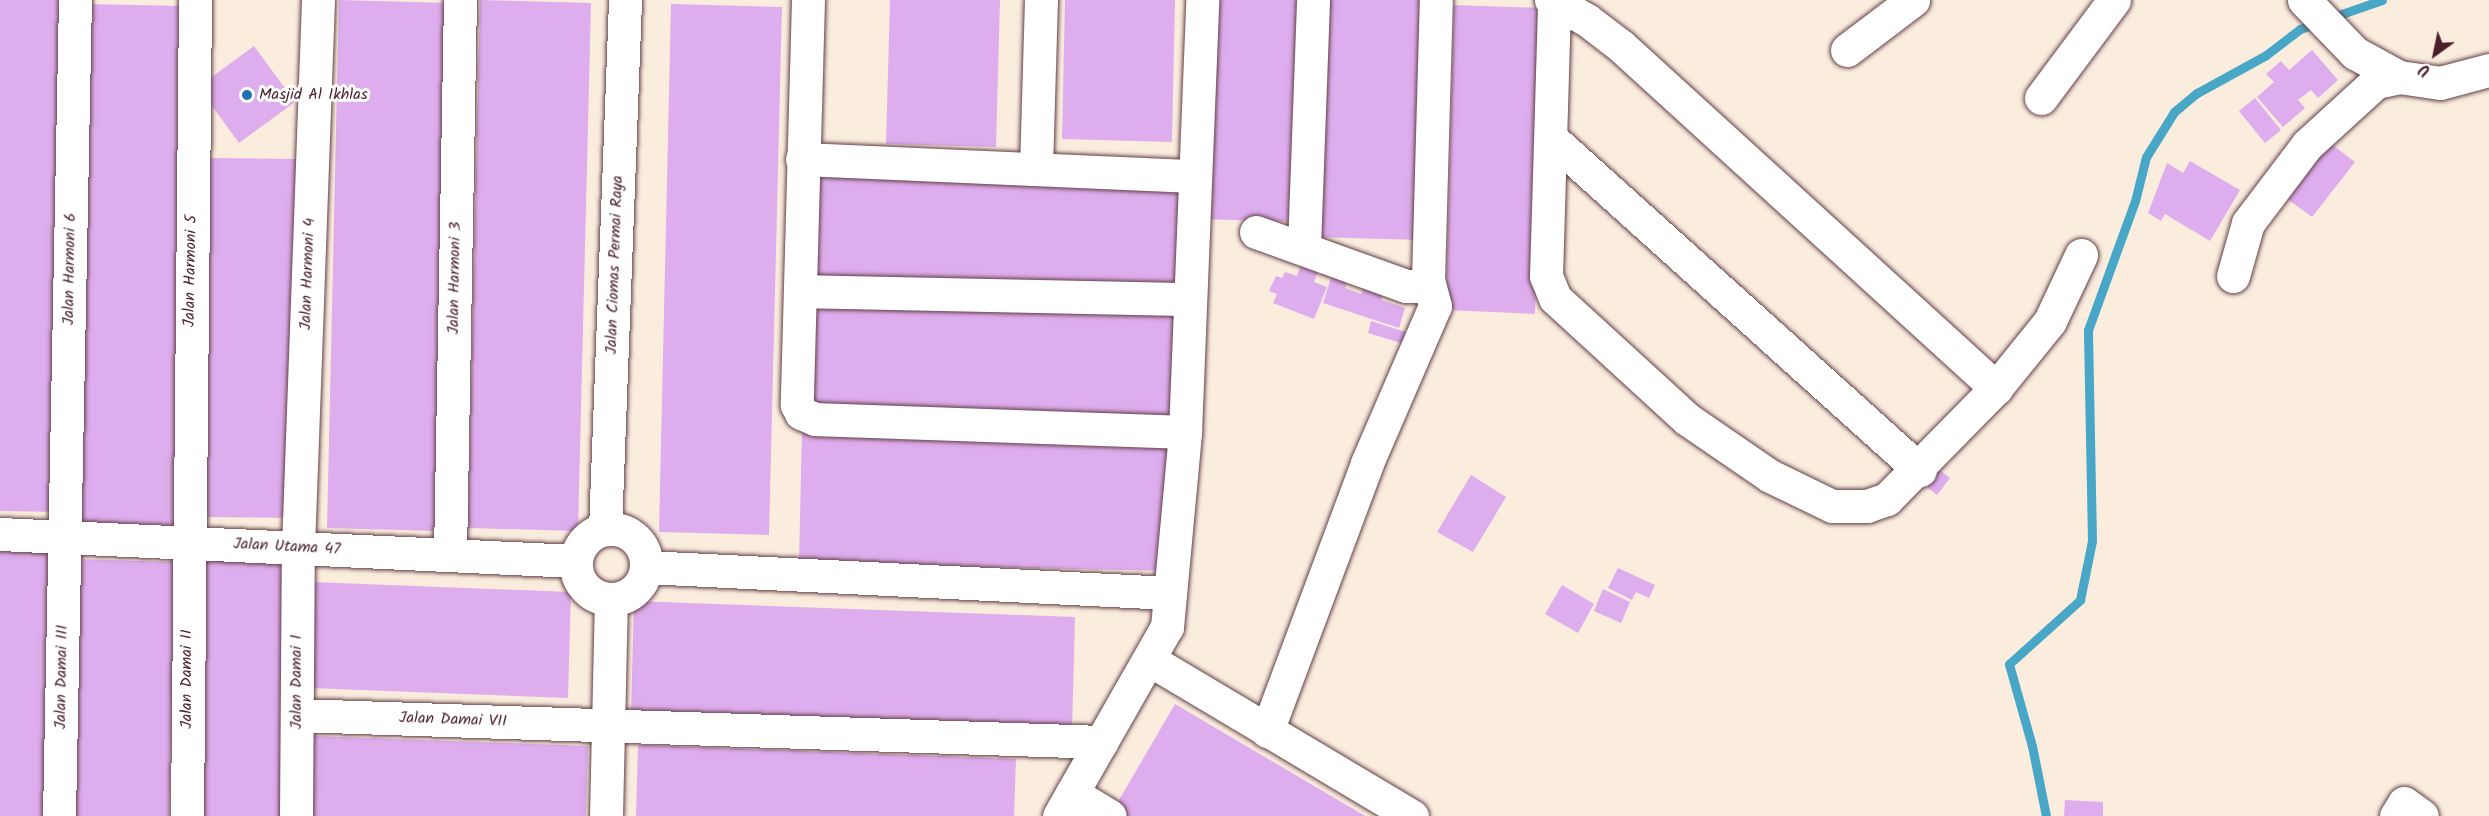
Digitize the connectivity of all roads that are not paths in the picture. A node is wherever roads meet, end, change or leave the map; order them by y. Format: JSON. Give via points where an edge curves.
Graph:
{"nodes":[{"id":1,"x":75,"y":0,"type":"edge"},
{"id":2,"x":195,"y":0,"type":"edge"},
{"id":3,"x":318,"y":0,"type":"edge"},
{"id":4,"x":460,"y":0,"type":"edge"},
{"id":5,"x":626,"y":0,"type":"edge"},
{"id":6,"x":808,"y":0,"type":"edge"},
{"id":7,"x":1041,"y":0,"type":"edge"},
{"id":8,"x":1202,"y":0,"type":"edge"},
{"id":9,"x":1313,"y":0,"type":"edge"},
{"id":10,"x":1436,"y":0,"type":"edge"},
{"id":11,"x":1913,"y":0,"type":"edge"},
{"id":12,"x":2114,"y":0,"type":"edge"},
{"id":13,"x":2304,"y":0,"type":"edge"},
{"id":14,"x":1552,"y":1,"type":"edge"},
{"id":15,"x":1847,"y":50,"type":"dead end"},
{"id":16,"x":2489,"y":70,"type":"edge"},
{"id":17,"x":2399,"y":77,"type":"junction"},
{"id":18,"x":2041,"y":98,"type":"dead end"},
{"id":19,"x":1552,"y":139,"type":"junction"},
{"id":20,"x":802,"y":159,"type":"junction"},
{"id":21,"x":1036,"y":168,"type":"junction"},
{"id":22,"x":1195,"y":176,"type":"junction"},
{"id":23,"x":1256,"y":232,"type":"dead end"},
{"id":24,"x":1304,"y":247,"type":"junction"},
{"id":25,"x":2082,"y":255,"type":"dead end"},
{"id":26,"x":2233,"y":276,"type":"dead end"},
{"id":27,"x":1428,"y":280,"type":"junction"},
{"id":28,"x":800,"y":291,"type":"junction"},
{"id":29,"x":1190,"y":299,"type":"junction"},
{"id":30,"x":1996,"y":388,"type":"junction"},
{"id":31,"x":1185,"y":432,"type":"junction"},
{"id":32,"x":1920,"y":470,"type":"junction"},
{"id":33,"x":605,"y":529,"type":"junction"},
{"id":34,"x":0,"y":534,"type":"edge"},
{"id":35,"x":65,"y":537,"type":"junction"},
{"id":36,"x":187,"y":543,"type":"junction"},
{"id":37,"x":298,"y":548,"type":"junction"},
{"id":38,"x":450,"y":555,"type":"junction"},
{"id":39,"x":575,"y":561,"type":"junction"},
{"id":40,"x":646,"y":567,"type":"junction"},
{"id":41,"x":1170,"y":593,"type":"junction"},
{"id":42,"x":611,"y":600,"type":"junction"},
{"id":43,"x":1149,"y":660,"type":"junction"},
{"id":44,"x":297,"y":715,"type":"junction"},
{"id":45,"x":608,"y":725,"type":"junction"},
{"id":46,"x":1267,"y":731,"type":"junction"},
{"id":47,"x":1102,"y":742,"type":"junction"},
{"id":48,"x":1065,"y":805,"type":"edge"},
{"id":49,"x":59,"y":816,"type":"edge"},
{"id":50,"x":187,"y":816,"type":"edge"},
{"id":51,"x":296,"y":816,"type":"edge"},
{"id":52,"x":606,"y":816,"type":"edge"},
{"id":53,"x":1110,"y":816,"type":"edge"},
{"id":54,"x":1412,"y":816,"type":"edge"},
{"id":55,"x":2396,"y":816,"type":"edge"},
{"id":56,"x":2422,"y":816,"type":"edge"}],
"edges":[{"from":1,"to":35,"type":"street","name":"Jalan Harmoni 6"},
{"from":2,"to":36,"type":"street","name":"Jalan Harmoni 5"},
{"from":3,"to":37,"type":"street","name":"Jalan Harmoni 4"},
{"from":4,"to":38,"type":"street","name":"Jalan Harmoni 3"},
{"from":5,"to":33,"type":"street","name":"Jalan Ciomas Permai Raya"},
{"from":6,"to":20,"type":"street"},
{"from":7,"to":21,"type":"street"},
{"from":8,"to":22,"type":"street"},
{"from":9,"to":24,"type":"street"},
{"from":10,"to":27,"type":"street"},
{"from":11,"to":15,"type":"street"},
{"from":12,"to":18,"type":"street"},
{"from":13,"to":17,"type":"street","via":[[2355,53]]},
{"from":14,"to":19,"type":"street"},
{"from":14,"to":30,"type":"street","via":[[1621,46]]},
{"from":16,"to":17,"type":"street","via":[[2440,83]]},
{"from":17,"to":26,"type":"street","via":[[2376,82],[2339,112],[2300,154],[2248,223]]},
{"from":19,"to":32,"type":"street"},
{"from":19,"to":32,"type":"street","via":[[1548,287],[1639,378],[1731,452],[1812,499],[1832,506],[1867,506],[1887,499]]},
{"from":20,"to":21,"type":"street"},
{"from":20,"to":28,"type":"street"},
{"from":21,"to":22,"type":"street"},
{"from":22,"to":29,"type":"street"},
{"from":23,"to":24,"type":"street"},
{"from":24,"to":27,"type":"street","via":[[1406,285],[1418,286]]},
{"from":25,"to":30,"type":"street","via":[[2050,321]]},
{"from":27,"to":46,"type":"street","via":[[1435,306],[1428,327],[1367,463]]},
{"from":28,"to":29,"type":"street"},
{"from":28,"to":31,"type":"street","via":[[797,405],[807,417]]},
{"from":29,"to":31,"type":"street"},
{"from":30,"to":32,"type":"street"},
{"from":31,"to":41,"type":"street"},
{"from":33,"to":39,"type":"street","via":[[584,540]]},
{"from":33,"to":40,"type":"street","via":[[626,532],[635,538],[642,546]]},
{"from":34,"to":35,"type":"street","name":"Jalan Utama 47"},
{"from":35,"to":36,"type":"street","name":"Jalan Utama 47"},
{"from":35,"to":49,"type":"street","name":"Jalan Damai III"},
{"from":36,"to":37,"type":"street","name":"Jalan Utama 47"},
{"from":36,"to":50,"type":"street","name":"Jalan Damai II"},
{"from":37,"to":38,"type":"street","name":"Jalan Utama 47"},
{"from":37,"to":44,"type":"street","name":"Jalan Damai I"},
{"from":38,"to":39,"type":"street","name":"Jalan Utama 47"},
{"from":39,"to":42,"type":"street","via":[[576,573],[589,592]]},
{"from":40,"to":41,"type":"street"},
{"from":40,"to":42,"type":"street","via":[[639,586],[622,598]]},
{"from":41,"to":43,"type":"street","via":[[1167,627]]},
{"from":42,"to":45,"type":"street"},
{"from":43,"to":46,"type":"street"},
{"from":43,"to":47,"type":"street"},
{"from":44,"to":45,"type":"street","name":"Jalan Damai VII"},
{"from":44,"to":51,"type":"street","name":"Jalan Damai I"},
{"from":45,"to":47,"type":"street","name":"Jalan Damai VII"},
{"from":45,"to":52,"type":"street"},
{"from":46,"to":54,"type":"street"},
{"from":47,"to":48,"type":"street"},
{"from":48,"to":53,"type":"street"},
{"from":55,"to":56,"type":"street","via":[[2404,803]]}]}
